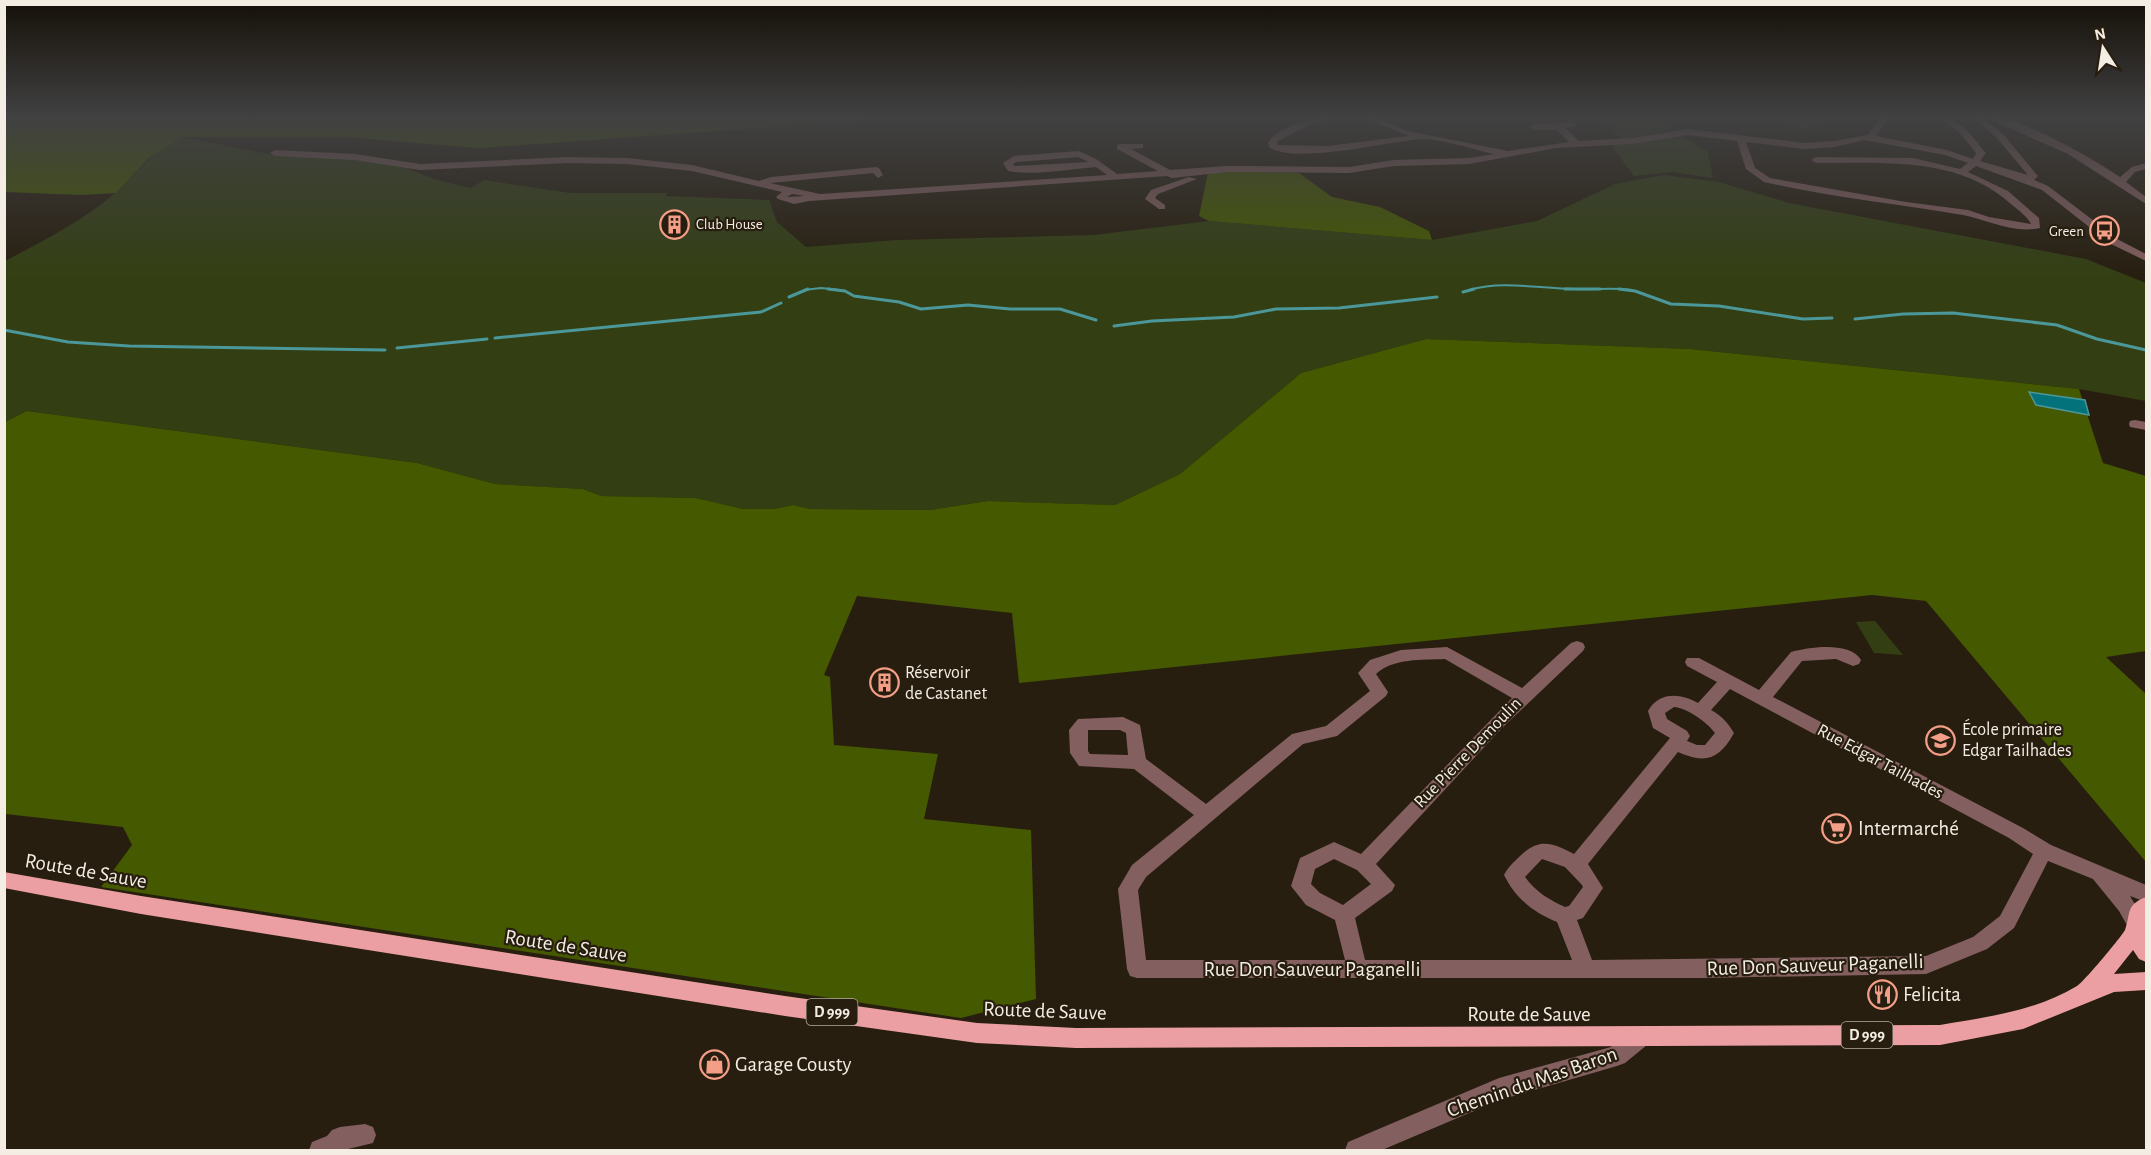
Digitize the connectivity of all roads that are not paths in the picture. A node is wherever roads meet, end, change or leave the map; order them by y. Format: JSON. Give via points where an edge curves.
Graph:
{"nodes":[{"id":1,"x":704,"y":171,"type":"edge"},
{"id":2,"x":867,"y":171,"type":"edge"},
{"id":3,"x":876,"y":171,"type":"edge"},
{"id":4,"x":1106,"y":171,"type":"edge"},
{"id":5,"x":1164,"y":171,"type":"edge"},
{"id":6,"x":1211,"y":171,"type":"edge"},
{"id":7,"x":1754,"y":171,"type":"edge"},
{"id":8,"x":1957,"y":171,"type":"edge"},
{"id":9,"x":2004,"y":171,"type":"edge"},
{"id":10,"x":2024,"y":171,"type":"edge"},
{"id":11,"x":2104,"y":171,"type":"edge"},
{"id":12,"x":2129,"y":171,"type":"edge"},
{"id":13,"x":1198,"y":172,"type":"junction"},
{"id":14,"x":1962,"y":172,"type":"joint"},
{"id":15,"x":2026,"y":174,"type":"junction"},
{"id":16,"x":1172,"y":175,"type":"junction"},
{"id":17,"x":878,"y":176,"type":"dead end"},
{"id":18,"x":1114,"y":177,"type":"junction"},
{"id":19,"x":2122,"y":181,"type":"junction"},
{"id":20,"x":759,"y":184,"type":"junction"},
{"id":21,"x":2146,"y":201,"type":"edge"},
{"id":22,"x":1162,"y":207,"type":"dead end"},
{"id":23,"x":2146,"y":258,"type":"edge"},
{"id":24,"x":1577,"y":647,"type":"dead end"},
{"id":25,"x":1853,"y":660,"type":"dead end"},
{"id":26,"x":1693,"y":662,"type":"dead end"},
{"id":27,"x":1728,"y":681,"type":"junction"},
{"id":28,"x":1522,"y":696,"type":"junction"},
{"id":29,"x":1761,"y":699,"type":"junction"},
{"id":30,"x":1700,"y":712,"type":"junction"},
{"id":31,"x":1675,"y":743,"type":"junction"},
{"id":32,"x":1138,"y":762,"type":"dead end"},
{"id":33,"x":1207,"y":815,"type":"junction"},
{"id":34,"x":2043,"y":857,"type":"junction"},
{"id":35,"x":1364,"y":864,"type":"junction"},
{"id":36,"x":1576,"y":866,"type":"junction"},
{"id":37,"x":2096,"y":872,"type":"junction"},
{"id":38,"x":4,"y":880,"type":"edge"},
{"id":39,"x":2146,"y":894,"type":"edge"},
{"id":40,"x":1344,"y":915,"type":"junction"},
{"id":41,"x":1565,"y":916,"type":"junction"},
{"id":42,"x":2139,"y":920,"type":"edge"},
{"id":43,"x":2146,"y":953,"type":"edge"},
{"id":44,"x":1357,"y":969,"type":"junction"},
{"id":45,"x":1586,"y":969,"type":"junction"},
{"id":46,"x":2146,"y":981,"type":"edge"},
{"id":47,"x":2087,"y":991,"type":"junction"},
{"id":48,"x":1639,"y":1038,"type":"junction"},
{"id":49,"x":365,"y":1135,"type":"dead end"},
{"id":50,"x":330,"y":1148,"type":"edge"},
{"id":51,"x":1356,"y":1150,"type":"edge"}],
"edges":[{"from":1,"to":20,"type":"street"},
{"from":2,"to":20,"type":"street"},
{"from":3,"to":17,"type":"street"},
{"from":4,"to":18,"type":"street"},
{"from":5,"to":16,"type":"street"},
{"from":6,"to":13,"type":"street"},
{"from":7,"to":14,"type":"street","via":[[1767,180],[2036,226],[2035,220],[2005,193]]},
{"from":8,"to":14,"type":"street"},
{"from":9,"to":15,"type":"street"},
{"from":10,"to":15,"type":"street"},
{"from":11,"to":19,"type":"street"},
{"from":12,"to":19,"type":"street"},
{"from":13,"to":16,"type":"street"},
{"from":13,"to":22,"type":"street","via":[[1194,179],[1154,192],[1150,199]]},
{"from":15,"to":23,"type":"street","via":[[2115,242]]},
{"from":16,"to":18,"type":"street"},
{"from":18,"to":20,"type":"street","via":[[818,197]]},
{"from":19,"to":21,"type":"street"},
{"from":24,"to":28,"type":"street","name":"Rue Pierre Demoulin"},
{"from":25,"to":29,"type":"street","via":[[1838,653],[1797,656]]},
{"from":26,"to":27,"type":"street","name":"Rue Edgar Tailhades"},
{"from":27,"to":29,"type":"street","name":"Rue Edgar Tailhades"},
{"from":27,"to":30,"type":"street"},
{"from":28,"to":33,"type":"street","name":"Rue Don Sauveur Paganelli","via":[[1447,653],[1401,656],[1376,664],[1366,673],[1380,692],[1331,731],[1299,738]]},
{"from":28,"to":35,"type":"street","name":"Rue Pierre Demoulin"},
{"from":29,"to":34,"type":"street","name":"Rue Edgar Tailhades","via":[[2016,833]]},
{"from":30,"to":31,"type":"street","via":[[1716,721],[1725,733],[1709,752],[1695,752]]},
{"from":30,"to":31,"type":"street","via":[[1678,700],[1667,701],[1656,711],[1659,723],[1681,735]]},
{"from":31,"to":36,"type":"street"},
{"from":32,"to":33,"type":"street"},
{"from":33,"to":44,"type":"street","name":"Rue Don Sauveur Paganelli","via":[[1139,871],[1128,889],[1137,969]]},
{"from":34,"to":37,"type":"street","name":"Rue Edgar Tailhades"},
{"from":34,"to":45,"type":"street","name":"Rue Don Sauveur Paganelli","via":[[2007,922],[1980,943],[1926,965]]},
{"from":35,"to":40,"type":"street","via":[[1385,885]]},
{"from":35,"to":40,"type":"street","via":[[1334,850],[1307,864],[1302,886],[1314,899]]},
{"from":36,"to":41,"type":"street","via":[[1589,876],[1593,888],[1576,912]]},
{"from":36,"to":41,"type":"street","via":[[1555,852],[1538,851],[1514,875],[1518,885]]},
{"from":37,"to":39,"type":"street","name":"Rue Edgar Tailhades"},
{"from":37,"to":42,"type":"street","name":"Rue Edgar Tailhades"},
{"from":38,"to":48,"type":"main road","name":"Route de Sauve","number":"D 999","via":[[141,905],[977,1033],[1076,1038]]},
{"from":40,"to":44,"type":"street"},
{"from":41,"to":45,"type":"street"},
{"from":42,"to":43,"type":"main road"},
{"from":42,"to":47,"type":"main road","name":"Route de Sauve","number":"D 999"},
{"from":44,"to":45,"type":"street","name":"Rue Don Sauveur Paganelli"},
{"from":46,"to":47,"type":"main road","name":"Route de Sauve","number":"D 999","via":[[2130,980]]},
{"from":47,"to":48,"type":"main road","name":"Route de Sauve","number":"D 999","via":[[2024,1019],[1940,1035]]},
{"from":48,"to":51,"type":"street","name":"Chemin du Mas Baron","via":[[1617,1056],[1498,1089]]},
{"from":49,"to":50,"type":"street","via":[[340,1138]]}]}
